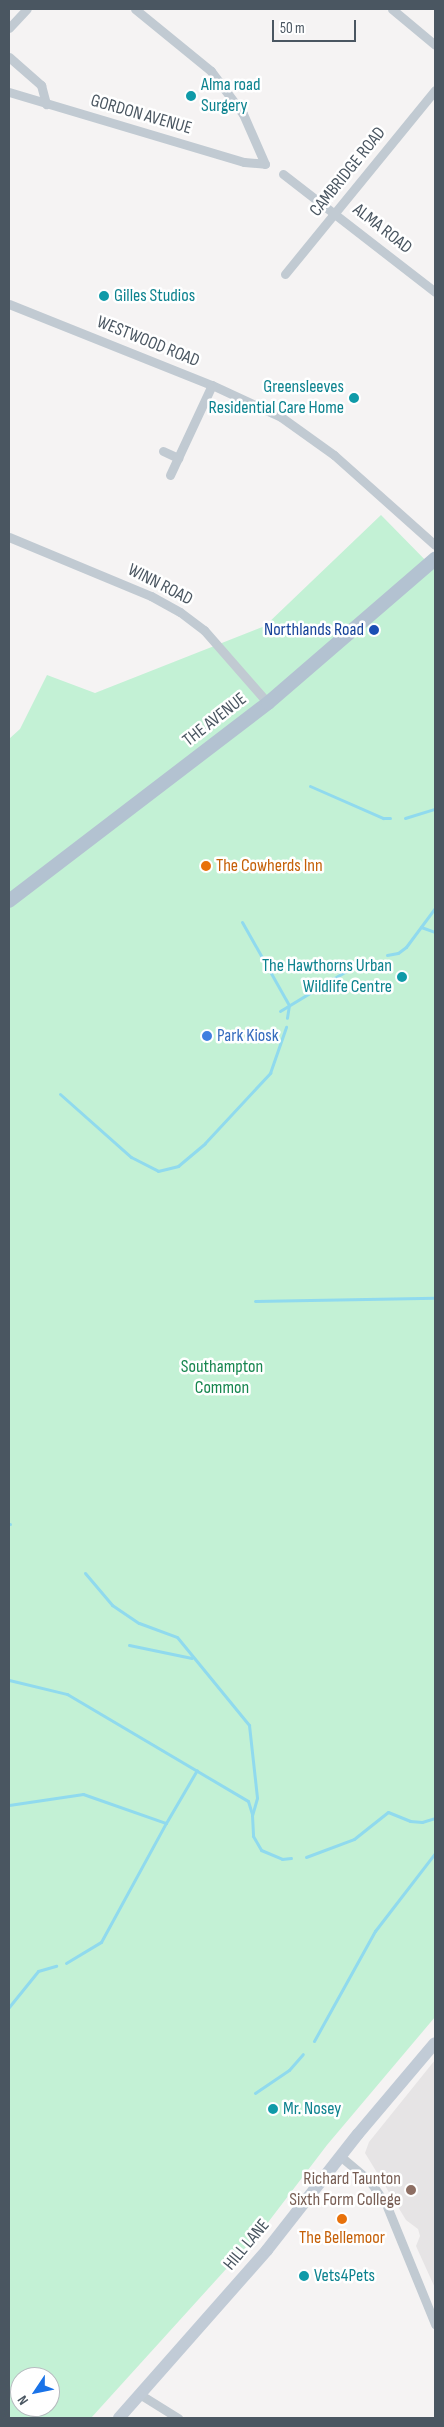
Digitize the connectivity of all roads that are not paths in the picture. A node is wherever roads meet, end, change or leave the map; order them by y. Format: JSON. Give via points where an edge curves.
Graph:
{"nodes":[{"id":1,"x":27,"y":9,"type":"edge"},
{"id":2,"x":135,"y":9,"type":"edge"},
{"id":3,"x":392,"y":9,"type":"edge"},
{"id":4,"x":9,"y":28,"type":"edge"},
{"id":5,"x":435,"y":45,"type":"edge"},
{"id":6,"x":9,"y":57,"type":"edge"},
{"id":7,"x":435,"y":90,"type":"edge"},
{"id":8,"x":9,"y":92,"type":"edge"},
{"id":9,"x":46,"y":104,"type":"junction"},
{"id":10,"x":283,"y":174,"type":"dead end"},
{"id":11,"x":335,"y":213,"type":"junction"},
{"id":12,"x":285,"y":274,"type":"dead end"},
{"id":13,"x":435,"y":292,"type":"edge"},
{"id":14,"x":9,"y":304,"type":"edge"},
{"id":15,"x":212,"y":385,"type":"junction"},
{"id":16,"x":164,"y":451,"type":"dead end"},
{"id":17,"x":178,"y":458,"type":"junction"},
{"id":18,"x":170,"y":475,"type":"dead end"},
{"id":19,"x":9,"y":538,"type":"edge"},
{"id":20,"x":435,"y":545,"type":"edge"},
{"id":21,"x":435,"y":559,"type":"edge"},
{"id":22,"x":268,"y":703,"type":"junction"},
{"id":23,"x":9,"y":901,"type":"edge"},
{"id":24,"x":435,"y":2043,"type":"edge"},
{"id":25,"x":340,"y":2156,"type":"junction"},
{"id":26,"x":435,"y":2324,"type":"edge"},
{"id":27,"x":140,"y":2395,"type":"junction"},
{"id":28,"x":120,"y":2418,"type":"edge"},
{"id":29,"x":178,"y":2418,"type":"edge"}],
"edges":[{"from":1,"to":4,"type":"street"},
{"from":2,"to":9,"type":"street","name":"GORDON AVENUE","via":[[212,71],[243,114],[265,164],[244,162]]},
{"from":3,"to":5,"type":"street"},
{"from":6,"to":9,"type":"street","via":[[41,86]]},
{"from":7,"to":11,"type":"street","name":"CAMBRIDGE ROAD"},
{"from":8,"to":9,"type":"street","name":"GORDON AVENUE"},
{"from":10,"to":11,"type":"street","name":"ALMA ROAD"},
{"from":11,"to":12,"type":"street","name":"CAMBRIDGE ROAD"},
{"from":11,"to":13,"type":"street","name":"ALMA ROAD"},
{"from":14,"to":15,"type":"street","name":"WESTWOOD ROAD"},
{"from":15,"to":17,"type":"street"},
{"from":15,"to":20,"type":"street","name":"WESTWOOD ROAD","via":[[281,417],[321,444]]},
{"from":16,"to":17,"type":"street"},
{"from":17,"to":18,"type":"street"},
{"from":19,"to":22,"type":"street","name":"WINN ROAD","via":[[151,596],[180,612],[204,630]]},
{"from":21,"to":22,"type":"main road","name":"THE AVENUE"},
{"from":22,"to":23,"type":"main road","name":"THE AVENUE"},
{"from":24,"to":25,"type":"street","name":"HILL LANE"},
{"from":25,"to":26,"type":"street","via":[[369,2180],[386,2204]]},
{"from":25,"to":27,"type":"street","name":"HILL LANE","via":[[267,2250]]},
{"from":27,"to":28,"type":"street","name":"HILL LANE"},
{"from":27,"to":29,"type":"street"}]}
